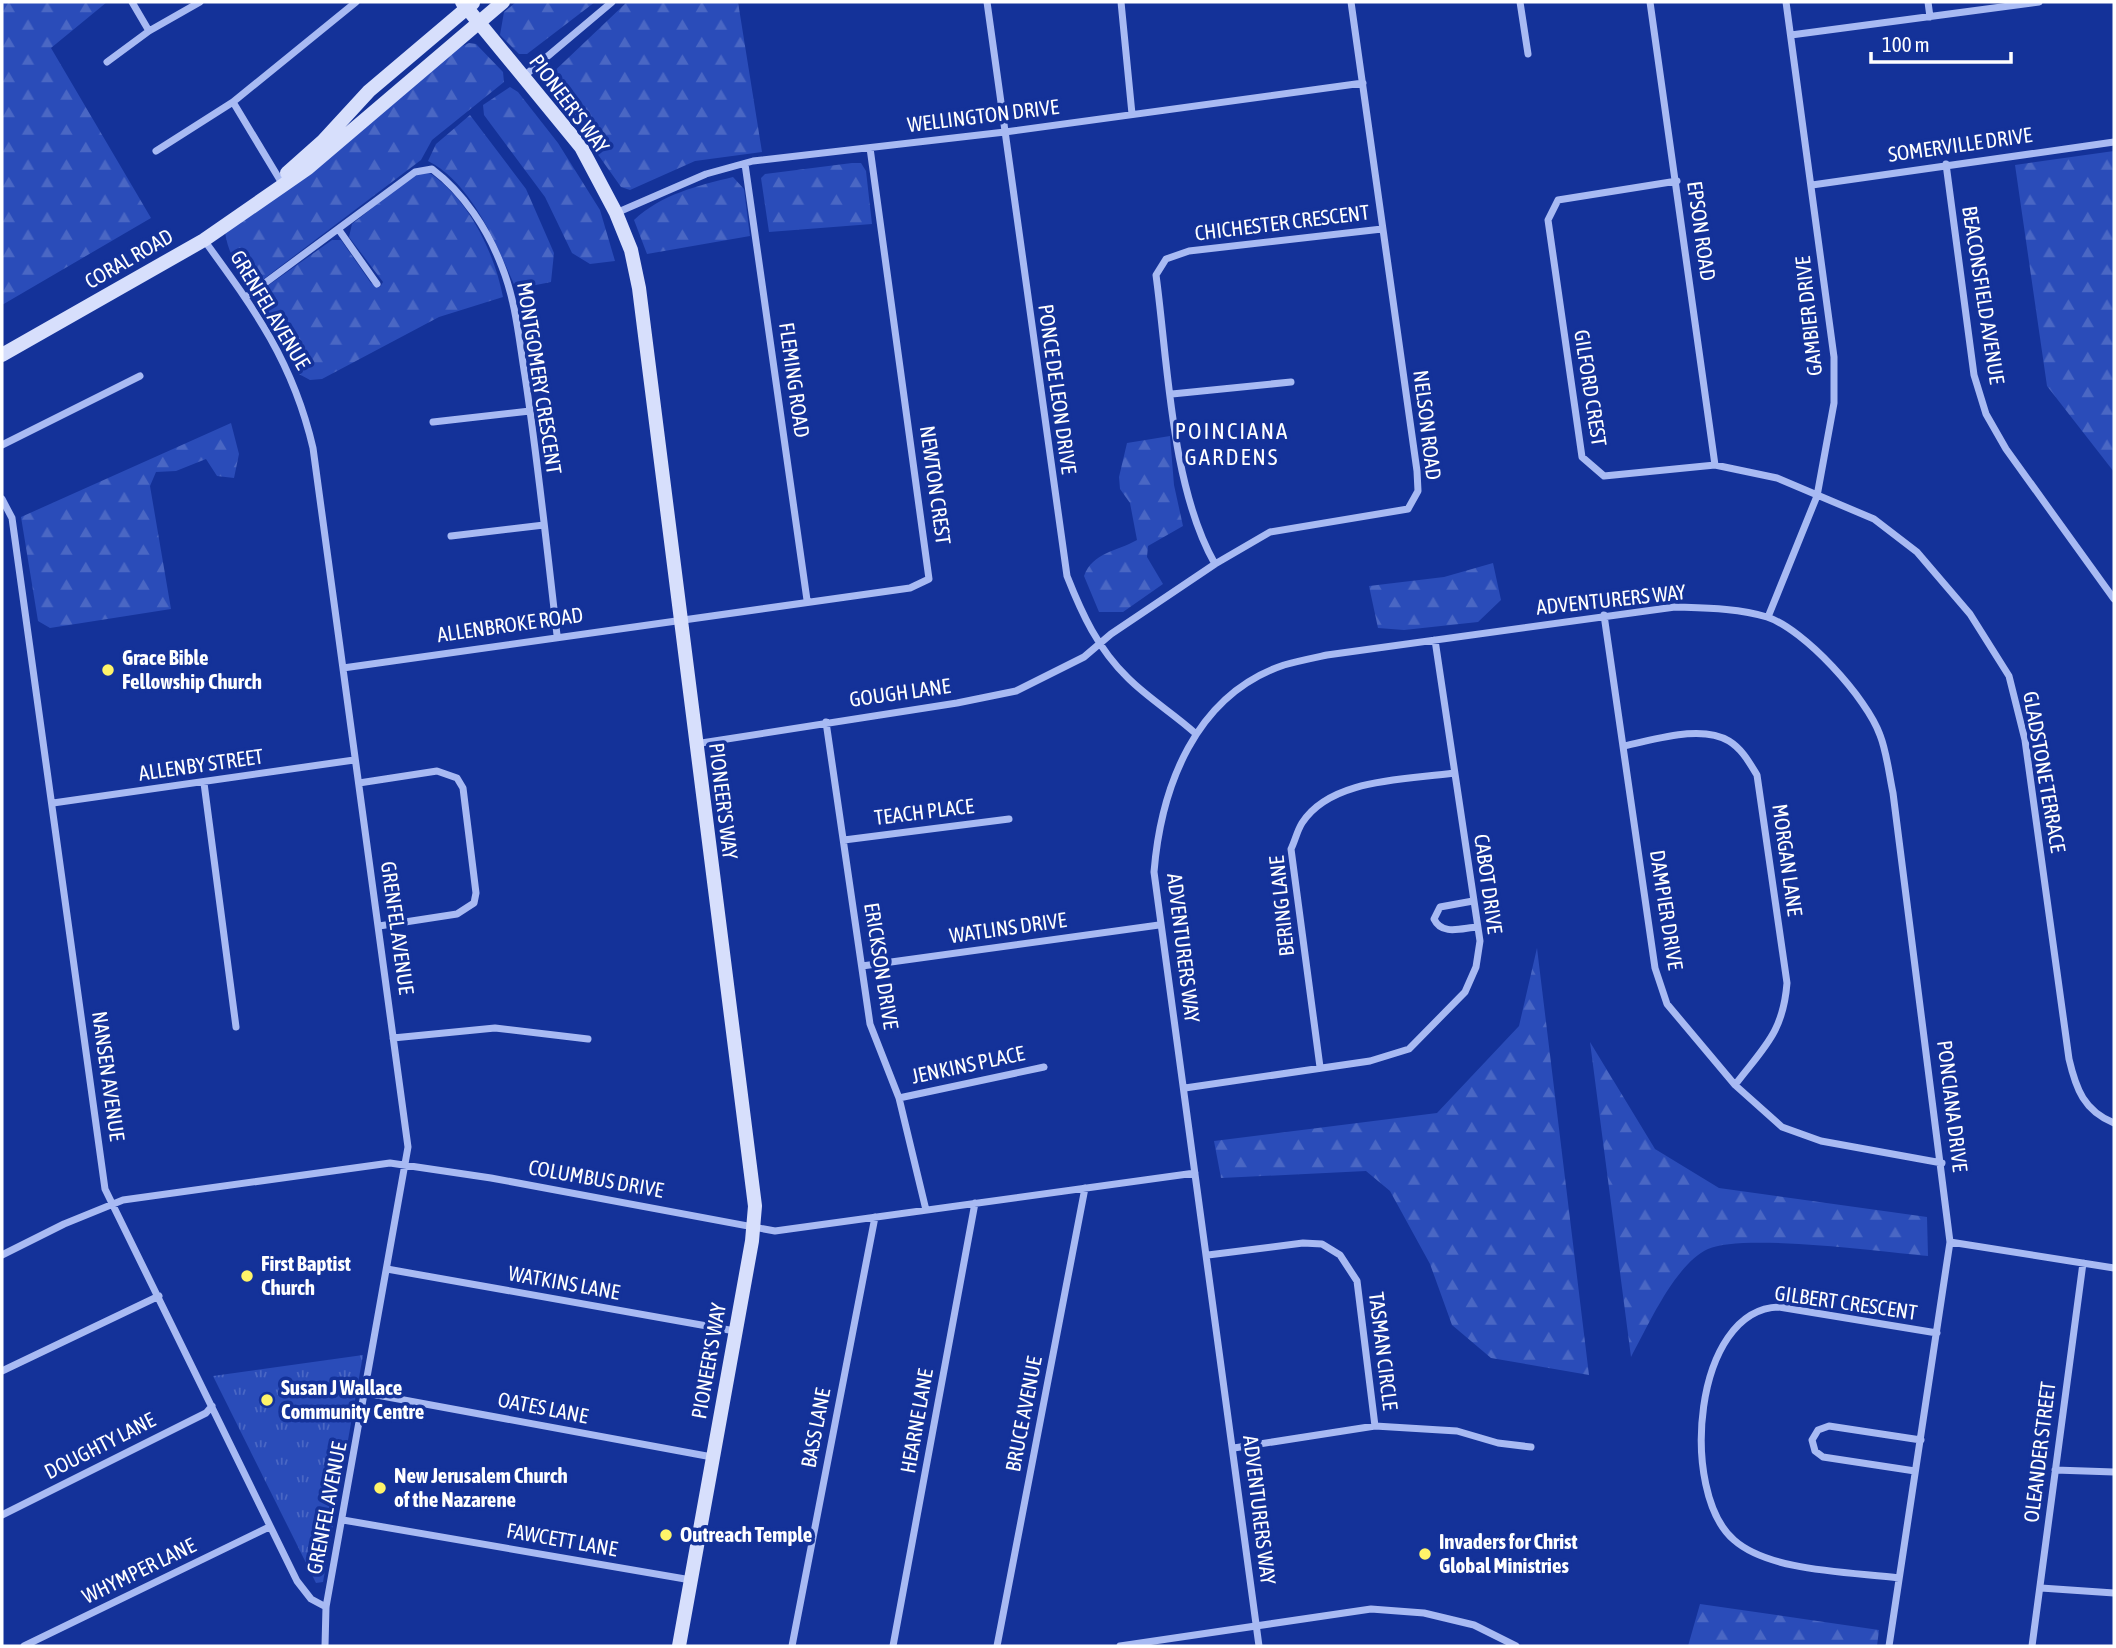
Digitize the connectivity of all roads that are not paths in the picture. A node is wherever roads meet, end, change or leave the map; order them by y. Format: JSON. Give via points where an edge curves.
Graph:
{"nodes":[{"id":1,"x":132,"y":2,"type":"edge"},
{"id":2,"x":200,"y":2,"type":"edge"},
{"id":3,"x":356,"y":2,"type":"edge"},
{"id":4,"x":503,"y":2,"type":"edge"},
{"id":5,"x":612,"y":2,"type":"edge"},
{"id":6,"x":987,"y":2,"type":"edge"},
{"id":7,"x":1121,"y":2,"type":"edge"},
{"id":8,"x":1351,"y":2,"type":"edge"},
{"id":9,"x":1520,"y":2,"type":"edge"},
{"id":10,"x":1650,"y":2,"type":"edge"},
{"id":11,"x":1786,"y":2,"type":"edge"},
{"id":12,"x":1928,"y":2,"type":"edge"},
{"id":13,"x":2039,"y":2,"type":"edge"},
{"id":14,"x":468,"y":4,"type":"edge"},
{"id":15,"x":1930,"y":17,"type":"junction"},
{"id":16,"x":479,"y":22,"type":"junction"},
{"id":17,"x":149,"y":32,"type":"junction"},
{"id":18,"x":1791,"y":34,"type":"junction"},
{"id":19,"x":1528,"y":54,"type":"dead end"},
{"id":20,"x":107,"y":62,"type":"dead end"},
{"id":21,"x":522,"y":77,"type":"junction"},
{"id":22,"x":1363,"y":83,"type":"junction"},
{"id":23,"x":233,"y":102,"type":"junction"},
{"id":24,"x":1132,"y":114,"type":"junction"},
{"id":25,"x":1005,"y":132,"type":"junction"},
{"id":26,"x":2114,"y":142,"type":"edge"},
{"id":27,"x":870,"y":148,"type":"junction"},
{"id":28,"x":156,"y":151,"type":"dead end"},
{"id":29,"x":746,"y":163,"type":"junction"},
{"id":30,"x":1946,"y":164,"type":"junction"},
{"id":31,"x":1677,"y":181,"type":"junction"},
{"id":32,"x":278,"y":185,"type":"junction"},
{"id":33,"x":1812,"y":185,"type":"junction"},
{"id":34,"x":616,"y":213,"type":"junction"},
{"id":35,"x":1382,"y":229,"type":"junction"},
{"id":36,"x":339,"y":230,"type":"junction"},
{"id":37,"x":204,"y":240,"type":"junction"},
{"id":38,"x":377,"y":284,"type":"dead end"},
{"id":39,"x":246,"y":297,"type":"junction"},
{"id":40,"x":2,"y":355,"type":"edge"},
{"id":41,"x":140,"y":376,"type":"dead end"},
{"id":42,"x":1291,"y":382,"type":"dead end"},
{"id":43,"x":1172,"y":394,"type":"junction"},
{"id":44,"x":530,"y":411,"type":"junction"},
{"id":45,"x":433,"y":422,"type":"dead end"},
{"id":46,"x":2,"y":445,"type":"edge"},
{"id":47,"x":1715,"y":466,"type":"junction"},
{"id":48,"x":1817,"y":496,"type":"junction"},
{"id":49,"x":2,"y":499,"type":"edge"},
{"id":50,"x":544,"y":525,"type":"junction"},
{"id":51,"x":451,"y":536,"type":"dead end"},
{"id":52,"x":1215,"y":564,"type":"junction"},
{"id":53,"x":2114,"y":599,"type":"edge"},
{"id":54,"x":807,"y":600,"type":"junction"},
{"id":55,"x":1604,"y":615,"type":"junction"},
{"id":56,"x":1768,"y":617,"type":"junction"},
{"id":57,"x":683,"y":620,"type":"junction"},
{"id":58,"x":557,"y":635,"type":"junction"},
{"id":59,"x":1435,"y":639,"type":"junction"},
{"id":60,"x":1100,"y":644,"type":"junction"},
{"id":61,"x":343,"y":668,"type":"junction"},
{"id":62,"x":826,"y":722,"type":"junction"},
{"id":63,"x":1195,"y":733,"type":"junction"},
{"id":64,"x":694,"y":744,"type":"junction"},
{"id":65,"x":1624,"y":746,"type":"junction"},
{"id":66,"x":354,"y":760,"type":"junction"},
{"id":67,"x":1454,"y":773,"type":"junction"},
{"id":68,"x":204,"y":783,"type":"junction"},
{"id":69,"x":359,"y":783,"type":"junction"},
{"id":70,"x":53,"y":803,"type":"junction"},
{"id":71,"x":1009,"y":819,"type":"dead end"},
{"id":72,"x":844,"y":840,"type":"junction"},
{"id":73,"x":1473,"y":901,"type":"junction"},
{"id":74,"x":1159,"y":925,"type":"junction"},
{"id":75,"x":379,"y":926,"type":"junction"},
{"id":76,"x":1477,"y":927,"type":"junction"},
{"id":77,"x":862,"y":966,"type":"junction"},
{"id":78,"x":236,"y":1027,"type":"dead end"},
{"id":79,"x":393,"y":1038,"type":"junction"},
{"id":80,"x":588,"y":1039,"type":"dead end"},
{"id":81,"x":1044,"y":1067,"type":"dead end"},
{"id":82,"x":1320,"y":1068,"type":"junction"},
{"id":83,"x":1735,"y":1085,"type":"junction"},
{"id":84,"x":1185,"y":1088,"type":"junction"},
{"id":85,"x":898,"y":1098,"type":"junction"},
{"id":86,"x":2114,"y":1123,"type":"edge"},
{"id":87,"x":1942,"y":1163,"type":"junction"},
{"id":88,"x":405,"y":1164,"type":"junction"},
{"id":89,"x":1195,"y":1173,"type":"junction"},
{"id":90,"x":1085,"y":1188,"type":"junction"},
{"id":91,"x":975,"y":1203,"type":"junction"},
{"id":92,"x":113,"y":1204,"type":"junction"},
{"id":93,"x":926,"y":1210,"type":"junction"},
{"id":94,"x":874,"y":1217,"type":"junction"},
{"id":95,"x":754,"y":1226,"type":"junction"},
{"id":96,"x":1950,"y":1242,"type":"junction"},
{"id":97,"x":2,"y":1255,"type":"edge"},
{"id":98,"x":1208,"y":1255,"type":"junction"},
{"id":99,"x":2083,"y":1263,"type":"junction"},
{"id":100,"x":2114,"y":1268,"type":"edge"},
{"id":101,"x":387,"y":1269,"type":"junction"},
{"id":102,"x":159,"y":1296,"type":"junction"},
{"id":103,"x":735,"y":1331,"type":"junction"},
{"id":104,"x":1937,"y":1333,"type":"junction"},
{"id":105,"x":2,"y":1371,"type":"edge"},
{"id":106,"x":366,"y":1393,"type":"junction"},
{"id":107,"x":212,"y":1406,"type":"junction"},
{"id":108,"x":1375,"y":1426,"type":"junction"},
{"id":109,"x":1921,"y":1440,"type":"junction"},
{"id":110,"x":1531,"y":1447,"type":"dead end"},
{"id":111,"x":1234,"y":1448,"type":"junction"},
{"id":112,"x":713,"y":1457,"type":"junction"},
{"id":113,"x":2055,"y":1470,"type":"junction"},
{"id":114,"x":1916,"y":1471,"type":"junction"},
{"id":115,"x":2114,"y":1472,"type":"edge"},
{"id":116,"x":2,"y":1515,"type":"edge"},
{"id":117,"x":343,"y":1520,"type":"junction"},
{"id":118,"x":269,"y":1527,"type":"junction"},
{"id":119,"x":1899,"y":1578,"type":"junction"},
{"id":120,"x":692,"y":1580,"type":"junction"},
{"id":121,"x":2040,"y":1588,"type":"junction"},
{"id":122,"x":2114,"y":1593,"type":"edge"},
{"id":123,"x":326,"y":1607,"type":"junction"},
{"id":124,"x":1257,"y":1628,"type":"junction"},
{"id":125,"x":24,"y":1646,"type":"edge"},
{"id":126,"x":325,"y":1646,"type":"edge"},
{"id":127,"x":679,"y":1646,"type":"edge"},
{"id":128,"x":792,"y":1646,"type":"edge"},
{"id":129,"x":893,"y":1646,"type":"edge"},
{"id":130,"x":997,"y":1646,"type":"edge"},
{"id":131,"x":1120,"y":1646,"type":"edge"},
{"id":132,"x":1259,"y":1646,"type":"edge"},
{"id":133,"x":1516,"y":1646,"type":"edge"},
{"id":134,"x":1889,"y":1646,"type":"edge"},
{"id":135,"x":2032,"y":1646,"type":"edge"}],
"edges":[{"from":1,"to":17,"type":"street"},
{"from":2,"to":17,"type":"street"},
{"from":3,"to":23,"type":"street"},
{"from":4,"to":16,"type":"main road","name":"CORAL ROAD"},
{"from":5,"to":21,"type":"street"},
{"from":6,"to":25,"type":"street","name":"PONCE DE LEON DRIVE"},
{"from":7,"to":24,"type":"street"},
{"from":8,"to":22,"type":"street","name":"NELSON ROAD"},
{"from":9,"to":19,"type":"street"},
{"from":10,"to":31,"type":"street","name":"EPSON ROAD"},
{"from":11,"to":18,"type":"street","name":"GAMBIER DRIVE"},
{"from":12,"to":15,"type":"street"},
{"from":13,"to":15,"type":"street"},
{"from":14,"to":16,"type":"main road","name":"PIONEER'S WAY"},
{"from":14,"to":32,"type":"main road","name":"CORAL ROAD","via":[[369,91]]},
{"from":15,"to":18,"type":"street"},
{"from":16,"to":21,"type":"main road","name":"PIONEER'S WAY"},
{"from":16,"to":32,"type":"main road","name":"CORAL ROAD","via":[[308,168]]},
{"from":17,"to":20,"type":"street"},
{"from":18,"to":33,"type":"street","name":"GAMBIER DRIVE"},
{"from":21,"to":34,"type":"main road","name":"PIONEER'S WAY","via":[[581,147]]},
{"from":22,"to":24,"type":"street","name":"WELLINGTON DRIVE"},
{"from":22,"to":35,"type":"street","name":"NELSON ROAD"},
{"from":23,"to":28,"type":"street"},
{"from":23,"to":32,"type":"street"},
{"from":24,"to":25,"type":"street","name":"WELLINGTON DRIVE"},
{"from":25,"to":27,"type":"street","name":"WELLINGTON DRIVE"},
{"from":25,"to":60,"type":"street","name":"PONCE DE LEON DRIVE","via":[[1067,576]]},
{"from":26,"to":30,"type":"street","name":"SOMERVILLE DRIVE"},
{"from":27,"to":29,"type":"street","name":"WELLINGTON DRIVE"},
{"from":27,"to":54,"type":"street","name":"NEWTON CREST","via":[[929,579],[910,588]]},
{"from":29,"to":34,"type":"street","name":"WELLINGTON DRIVE","via":[[706,174]]},
{"from":29,"to":54,"type":"street","name":"FLEMING ROAD"},
{"from":30,"to":33,"type":"street","name":"SOMERVILLE DRIVE"},
{"from":30,"to":53,"type":"street","name":"BEACONSFIELD AVENUE","via":[[1974,375],[1986,414]]},
{"from":31,"to":47,"type":"street","name":"EPSON ROAD"},
{"from":31,"to":47,"type":"street","name":"GILFORD CREST","via":[[1558,201],[1548,220],[1582,457],[1604,476]]},
{"from":32,"to":37,"type":"main road","name":"CORAL ROAD"},
{"from":33,"to":48,"type":"street","name":"GAMBIER DRIVE","via":[[1834,357],[1834,403]]},
{"from":34,"to":57,"type":"main road","name":"PIONEER'S WAY","via":[[639,288]]},
{"from":35,"to":43,"type":"street","name":"CHICHESTER CRESCENT","via":[[1189,251],[1166,259],[1157,275]]},
{"from":35,"to":52,"type":"street","name":"NELSON ROAD","via":[[1418,491],[1408,509],[1270,532]]},
{"from":36,"to":38,"type":"street"},
{"from":36,"to":39,"type":"street","name":"MONTGOMERY CRESCENT"},
{"from":36,"to":44,"type":"street","name":"MONTGOMERY CRESCENT","via":[[415,172],[432,169],[453,185],[502,267],[514,308]]},
{"from":37,"to":39,"type":"street","name":"GRENFEL AVENUE"},
{"from":37,"to":40,"type":"main road","name":"CORAL ROAD"},
{"from":39,"to":61,"type":"street","name":"GRENFEL AVENUE","via":[[284,360],[303,403]]},
{"from":41,"to":46,"type":"street"},
{"from":42,"to":43,"type":"street"},
{"from":43,"to":52,"type":"street","name":"CHICHESTER CRESCENT","via":[[1180,460],[1193,510]]},
{"from":44,"to":45,"type":"street"},
{"from":44,"to":50,"type":"street","name":"MONTGOMERY CRESCENT"},
{"from":47,"to":48,"type":"street","name":"GILFORD CREST","via":[[1777,478]]},
{"from":48,"to":56,"type":"street","name":"GAMBIER DRIVE"},
{"from":48,"to":86,"type":"street","name":"GLADSTONE TERRACE","via":[[1874,519],[1917,552],[1970,614],[2009,676],[2025,740],[2076,1089],[2096,1116]]},
{"from":49,"to":70,"type":"street","name":"NANSEN AVENUE","via":[[12,518]]},
{"from":50,"to":51,"type":"street"},
{"from":50,"to":58,"type":"street","name":"MONTGOMERY CRESCENT"},
{"from":52,"to":60,"type":"street","name":"NELSON ROAD"},
{"from":54,"to":57,"type":"street","name":"NEWTON CREST"},
{"from":55,"to":56,"type":"street","name":"ADVENTURERS WAY","via":[[1675,607]]},
{"from":55,"to":59,"type":"street","name":"ADVENTURERS WAY"},
{"from":55,"to":65,"type":"street","name":"DAMPIER DRIVE"},
{"from":56,"to":87,"type":"street","name":"PONCIANA DRIVE","via":[[1816,649],[1857,693],[1881,736],[1893,793]]},
{"from":57,"to":58,"type":"street","name":"ALLENBROKE ROAD"},
{"from":57,"to":64,"type":"main road","name":"PIONEER'S WAY"},
{"from":58,"to":61,"type":"street","name":"ALLENBROKE ROAD"},
{"from":59,"to":63,"type":"street","name":"ADVENTURERS WAY","via":[[1283,665],[1246,685]]},
{"from":59,"to":67,"type":"street","name":"CABOT DRIVE"},
{"from":60,"to":62,"type":"street","name":"GOUGH LANE","via":[[1084,657],[1016,691]]},
{"from":60,"to":63,"type":"street","name":"PONCE DE LEON DRIVE","via":[[1128,679]]},
{"from":61,"to":66,"type":"street","name":"GRENFEL AVENUE"},
{"from":62,"to":64,"type":"street","name":"GOUGH LANE"},
{"from":62,"to":72,"type":"street","name":"ERICKSON DRIVE"},
{"from":63,"to":74,"type":"street","name":"ADVENTURERS WAY","via":[[1173,774],[1157,830],[1154,872]]},
{"from":64,"to":95,"type":"main road","name":"PIONEER'S WAY"},
{"from":65,"to":83,"type":"street","name":"DAMPIER DRIVE","via":[[1655,968],[1667,1004]]},
{"from":65,"to":83,"type":"street","name":"MORGAN LANE","via":[[1677,736],[1727,739],[1741,750],[1757,775],[1787,983],[1784,1014]]},
{"from":66,"to":68,"type":"street","name":"ALLENBY STREET"},
{"from":66,"to":69,"type":"street","name":"GRENFEL AVENUE"},
{"from":67,"to":73,"type":"street","name":"CABOT DRIVE"},
{"from":67,"to":82,"type":"street","name":"BERING LANE","via":[[1339,793],[1302,823],[1292,849]]},
{"from":68,"to":70,"type":"street","name":"ALLENBY STREET"},
{"from":68,"to":78,"type":"street"},
{"from":69,"to":75,"type":"street","name":"GRENFEL AVENUE"},
{"from":69,"to":75,"type":"street","via":[[437,771],[457,778],[463,788],[474,903],[457,914]]},
{"from":70,"to":92,"type":"street","name":"NANSEN AVENUE","via":[[106,1189]]},
{"from":71,"to":72,"type":"street","name":"TEACH PLACE"},
{"from":72,"to":77,"type":"street","name":"ERICKSON DRIVE"},
{"from":73,"to":76,"type":"street","name":"CABOT DRIVE"},
{"from":73,"to":76,"type":"street","via":[[1440,907],[1434,919],[1446,930]]},
{"from":74,"to":77,"type":"street","name":"WATLINS DRIVE"},
{"from":74,"to":84,"type":"street","name":"ADVENTURERS WAY"},
{"from":75,"to":79,"type":"street","name":"GRENFEL AVENUE"},
{"from":76,"to":82,"type":"street","name":"CABOT DRIVE","via":[[1476,967],[1465,992],[1409,1049],[1370,1061]]},
{"from":77,"to":85,"type":"street","name":"ERICKSON DRIVE","via":[[870,1024]]},
{"from":79,"to":80,"type":"street","via":[[495,1028]]},
{"from":79,"to":88,"type":"street","name":"GRENFEL AVENUE","via":[[408,1147]]},
{"from":81,"to":85,"type":"street","name":"JENKINS PLACE"},
{"from":82,"to":84,"type":"street","name":"CABOT DRIVE"},
{"from":83,"to":87,"type":"street","name":"DAMPIER DRIVE","via":[[1782,1128],[1821,1141]]},
{"from":84,"to":89,"type":"street","name":"ADVENTURERS WAY"},
{"from":85,"to":93,"type":"street","name":"ERICKSON DRIVE"},
{"from":87,"to":96,"type":"street","name":"PONCIANA DRIVE"},
{"from":88,"to":92,"type":"street","name":"COLUMBUS DRIVE","via":[[172,1191]]},
{"from":88,"to":95,"type":"street","name":"COLUMBUS DRIVE"},
{"from":88,"to":101,"type":"street","name":"GRENFEL AVENUE"},
{"from":89,"to":90,"type":"street","name":"COLUMBUS DRIVE"},
{"from":89,"to":98,"type":"street","name":"ADVENTURERS WAY"},
{"from":90,"to":91,"type":"street","name":"COLUMBUS DRIVE"},
{"from":90,"to":130,"type":"street","name":"BRUCE AVENUE"},
{"from":91,"to":93,"type":"street","name":"COLUMBUS DRIVE"},
{"from":91,"to":129,"type":"street","name":"HEARNE LANE"},
{"from":92,"to":97,"type":"street","name":"COLUMBUS DRIVE"},
{"from":92,"to":102,"type":"street","name":"NANSEN AVENUE"},
{"from":93,"to":94,"type":"street","name":"COLUMBUS DRIVE"},
{"from":94,"to":95,"type":"street","name":"COLUMBUS DRIVE","via":[[775,1231]]},
{"from":94,"to":128,"type":"street","name":"BASS LANE"},
{"from":95,"to":103,"type":"main road","name":"PIONEER'S WAY"},
{"from":96,"to":99,"type":"street"},
{"from":96,"to":104,"type":"street","name":"PONCIANA DRIVE"},
{"from":98,"to":108,"type":"street","name":"TASMAN CIRCLE","via":[[1303,1243],[1322,1244],[1340,1255],[1357,1281]]},
{"from":98,"to":111,"type":"street","name":"ADVENTURERS WAY"},
{"from":99,"to":100,"type":"street"},
{"from":99,"to":113,"type":"street","name":"OLEANDER STREET"},
{"from":101,"to":103,"type":"street","name":"WATKINS LANE"},
{"from":101,"to":106,"type":"street","name":"GRENFEL AVENUE"},
{"from":102,"to":105,"type":"street"},
{"from":102,"to":107,"type":"street","name":"NANSEN AVENUE"},
{"from":103,"to":112,"type":"main road","name":"PIONEER'S WAY"},
{"from":104,"to":109,"type":"street","name":"PONCIANA DRIVE"},
{"from":104,"to":119,"type":"street","name":"GILBERT CRESCENT","via":[[1763,1308],[1742,1320],[1733,1332],[1712,1373],[1704,1404],[1701,1445],[1708,1496],[1718,1521],[1735,1542],[1771,1560]]},
{"from":106,"to":112,"type":"street","name":"OATES LANE"},
{"from":106,"to":117,"type":"street","name":"GRENFEL AVENUE"},
{"from":107,"to":116,"type":"street","name":"DOUGHTY LANE"},
{"from":107,"to":118,"type":"street","name":"NANSEN AVENUE"},
{"from":108,"to":110,"type":"street","via":[[1457,1431]]},
{"from":108,"to":111,"type":"street"},
{"from":109,"to":114,"type":"street","name":"PONCIANA DRIVE"},
{"from":109,"to":114,"type":"street","via":[[1829,1426],[1818,1430],[1812,1440],[1823,1457]]},
{"from":111,"to":124,"type":"street","name":"ADVENTURERS WAY"},
{"from":112,"to":120,"type":"main road","name":"PIONEER'S WAY"},
{"from":113,"to":115,"type":"street"},
{"from":113,"to":121,"type":"street","name":"OLEANDER STREET"},
{"from":114,"to":119,"type":"street","name":"PONCIANA DRIVE"},
{"from":117,"to":120,"type":"street","name":"FAWCETT LANE"},
{"from":117,"to":123,"type":"street","name":"GRENFEL AVENUE"},
{"from":118,"to":123,"type":"street","name":"NANSEN AVENUE","via":[[297,1581],[311,1599]]},
{"from":118,"to":125,"type":"street","name":"WHYMPER LANE"},
{"from":119,"to":134,"type":"street","name":"PONCIANA DRIVE"},
{"from":120,"to":127,"type":"main road","name":"PIONEER'S WAY"},
{"from":121,"to":122,"type":"street"},
{"from":121,"to":135,"type":"street","name":"OLEANDER STREET"},
{"from":123,"to":126,"type":"street","name":"GRENFEL AVENUE"},
{"from":124,"to":131,"type":"street"},
{"from":124,"to":132,"type":"street","name":"ADVENTURERS WAY"},
{"from":124,"to":133,"type":"street","via":[[1371,1609],[1424,1613],[1474,1625]]}]}
